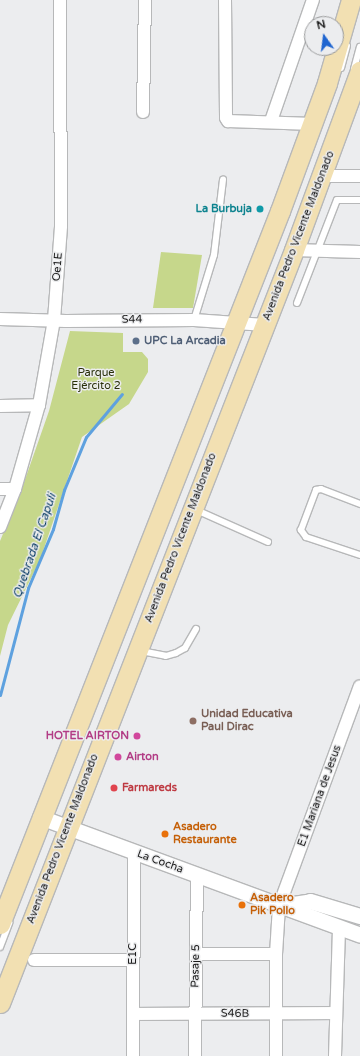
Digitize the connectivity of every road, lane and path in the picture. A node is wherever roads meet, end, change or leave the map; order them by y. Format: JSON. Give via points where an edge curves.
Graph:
{"nodes":[{"id":1,"x":60,"y":0,"type":"edge"},
{"id":2,"x":145,"y":0,"type":"edge"},
{"id":3,"x":225,"y":0,"type":"edge"},
{"id":4,"x":313,"y":0,"type":"edge"},
{"id":5,"x":359,"y":0,"type":"edge"},
{"id":6,"x":354,"y":4,"type":"edge"},
{"id":7,"x":350,"y":36,"type":"dead end"},
{"id":8,"x":360,"y":47,"type":"edge"},
{"id":9,"x":360,"y":72,"type":"edge"},
{"id":10,"x":337,"y":78,"type":"dead end"},
{"id":11,"x":143,"y":112,"type":"dead end"},
{"id":12,"x":272,"y":121,"type":"junction"},
{"id":13,"x":313,"y":124,"type":"junction"},
{"id":14,"x":302,"y":174,"type":"dead end"},
{"id":15,"x":321,"y":176,"type":"junction"},
{"id":16,"x":360,"y":176,"type":"edge"},
{"id":17,"x":223,"y":180,"type":"dead end"},
{"id":18,"x":360,"y":200,"type":"edge"},
{"id":19,"x":294,"y":250,"type":"junction"},
{"id":20,"x":318,"y":251,"type":"junction"},
{"id":21,"x":360,"y":252,"type":"edge"},
{"id":22,"x":265,"y":271,"type":"dead end"},
{"id":23,"x":297,"y":303,"type":"dead end"},
{"id":24,"x":0,"y":319,"type":"edge"},
{"id":25,"x":54,"y":320,"type":"junction"},
{"id":26,"x":194,"y":320,"type":"junction"},
{"id":27,"x":243,"y":323,"type":"junction"},
{"id":28,"x":261,"y":325,"type":"junction"},
{"id":29,"x":39,"y":405,"type":"junction"},
{"id":30,"x":0,"y":406,"type":"edge"},
{"id":31,"x":0,"y":489,"type":"edge"},
{"id":32,"x":15,"y":489,"type":"junction"},
{"id":33,"x":360,"y":504,"type":"edge"},
{"id":34,"x":193,"y":508,"type":"junction"},
{"id":35,"x":0,"y":527,"type":"edge"},
{"id":36,"x":174,"y":537,"type":"dead end"},
{"id":37,"x":268,"y":542,"type":"dead end"},
{"id":38,"x":360,"y":555,"type":"edge"},
{"id":39,"x":196,"y":629,"type":"dead end"},
{"id":40,"x":137,"y":650,"type":"junction"},
{"id":41,"x":360,"y":686,"type":"edge"},
{"id":42,"x":55,"y":822,"type":"junction"},
{"id":43,"x":134,"y":852,"type":"junction"},
{"id":44,"x":197,"y":875,"type":"junction"},
{"id":45,"x":280,"y":906,"type":"junction"},
{"id":46,"x":4,"y":916,"type":"edge"},
{"id":47,"x":360,"y":916,"type":"edge"},
{"id":48,"x":339,"y":928,"type":"junction"},
{"id":49,"x":360,"y":936,"type":"edge"},
{"id":50,"x":0,"y":947,"type":"edge"},
{"id":51,"x":196,"y":954,"type":"junction"},
{"id":52,"x":276,"y":954,"type":"junction"},
{"id":53,"x":34,"y":960,"type":"dead end"},
{"id":54,"x":133,"y":960,"type":"junction"},
{"id":55,"x":0,"y":1003,"type":"edge"},
{"id":56,"x":336,"y":1013,"type":"junction"},
{"id":57,"x":133,"y":1014,"type":"junction"},
{"id":58,"x":195,"y":1014,"type":"junction"},
{"id":59,"x":276,"y":1014,"type":"junction"},
{"id":60,"x":133,"y":1056,"type":"edge"},
{"id":61,"x":194,"y":1056,"type":"edge"},
{"id":62,"x":276,"y":1056,"type":"edge"},
{"id":63,"x":335,"y":1056,"type":"edge"}],
"edges":[{"from":1,"to":25,"type":"street","name":"Oe1E","via":[[62,226]]},
{"from":2,"to":11,"type":"street"},
{"from":3,"to":12,"type":"street","via":[[227,120]]},
{"from":4,"to":12,"type":"street"},
{"from":5,"to":6,"type":"lane"},
{"from":6,"to":13,"type":"main road","name":"Avenida Pedro Vicente Maldonado"},
{"from":7,"to":10,"type":"lane"},
{"from":8,"to":28,"type":"lane","via":[[323,159]]},
{"from":9,"to":15,"type":"main road","name":"Avenida Pedro Vicente Maldonado"},
{"from":12,"to":13,"type":"street"},
{"from":13,"to":27,"type":"main road","name":"Avenida Pedro Vicente Maldonado"},
{"from":14,"to":22,"type":"lane"},
{"from":15,"to":16,"type":"street"},
{"from":15,"to":19,"type":"main road","name":"Avenida Pedro Vicente Maldonado"},
{"from":17,"to":26,"type":"lane","via":[[214,255]]},
{"from":18,"to":20,"type":"lane","via":[[337,200]]},
{"from":19,"to":20,"type":"street"},
{"from":19,"to":28,"type":"main road","name":"Avenida Pedro Vicente Maldonado"},
{"from":20,"to":21,"type":"street"},
{"from":20,"to":23,"type":"lane"},
{"from":24,"to":25,"type":"street","name":"S44"},
{"from":25,"to":26,"type":"street","name":"S44"},
{"from":25,"to":29,"type":"street","name":"Oe1E"},
{"from":26,"to":27,"type":"street","name":"S44"},
{"from":27,"to":28,"type":"street","name":"S44"},
{"from":27,"to":42,"type":"main road","name":"Avenida Pedro Vicente Maldonado"},
{"from":28,"to":34,"type":"main road","name":"Avenida Pedro Vicente Maldonado"},
{"from":28,"to":36,"type":"lane"},
{"from":29,"to":30,"type":"street"},
{"from":29,"to":32,"type":"street","name":"Oe1E"},
{"from":31,"to":32,"type":"street"},
{"from":32,"to":35,"type":"street","name":"Oe1E"},
{"from":33,"to":38,"type":"lane","via":[[321,489],[316,490],[301,530],[306,537]]},
{"from":34,"to":37,"type":"lane"},
{"from":34,"to":40,"type":"main road","name":"Avenida Pedro Vicente Maldonado"},
{"from":39,"to":40,"type":"lane","via":[[185,648],[176,653],[166,656]]},
{"from":40,"to":42,"type":"main road","name":"Avenida Pedro Vicente Maldonado"},
{"from":41,"to":45,"type":"street","name":"E1 Mariana de Jesus"},
{"from":42,"to":43,"type":"street","name":"La Cocha"},
{"from":42,"to":46,"type":"main road","name":"Avenida Pedro Vicente Maldonado"},
{"from":42,"to":55,"type":"main road","name":"Avenida Pedro Vicente Maldonado"},
{"from":43,"to":44,"type":"street","name":"La Cocha"},
{"from":43,"to":54,"type":"street","name":"E1C"},
{"from":44,"to":45,"type":"street","name":"La Cocha"},
{"from":44,"to":51,"type":"street","name":"Pasaje 5"},
{"from":45,"to":47,"type":"street","name":"La Cocha","via":[[310,901]]},
{"from":45,"to":48,"type":"street","name":"La Cocha"},
{"from":45,"to":52,"type":"street","name":"E1 Mariana de Jesus"},
{"from":46,"to":50,"type":"lane"},
{"from":48,"to":49,"type":"street","name":"La Cocha"},
{"from":48,"to":56,"type":"street"},
{"from":51,"to":52,"type":"street"},
{"from":51,"to":58,"type":"street","name":"Pasaje 5"},
{"from":52,"to":59,"type":"street","name":"E1 Mariana de Jesus"},
{"from":53,"to":54,"type":"street"},
{"from":54,"to":57,"type":"street","name":"E1C"},
{"from":56,"to":59,"type":"street","name":"S46B"},
{"from":56,"to":63,"type":"street"},
{"from":57,"to":58,"type":"street","name":"S46B"},
{"from":57,"to":60,"type":"street","name":"E1C"},
{"from":58,"to":59,"type":"street","name":"S46B"},
{"from":58,"to":61,"type":"street","name":"Pasaje 5"},
{"from":59,"to":62,"type":"street","name":"E1 Mariana de Jesus"}]}
